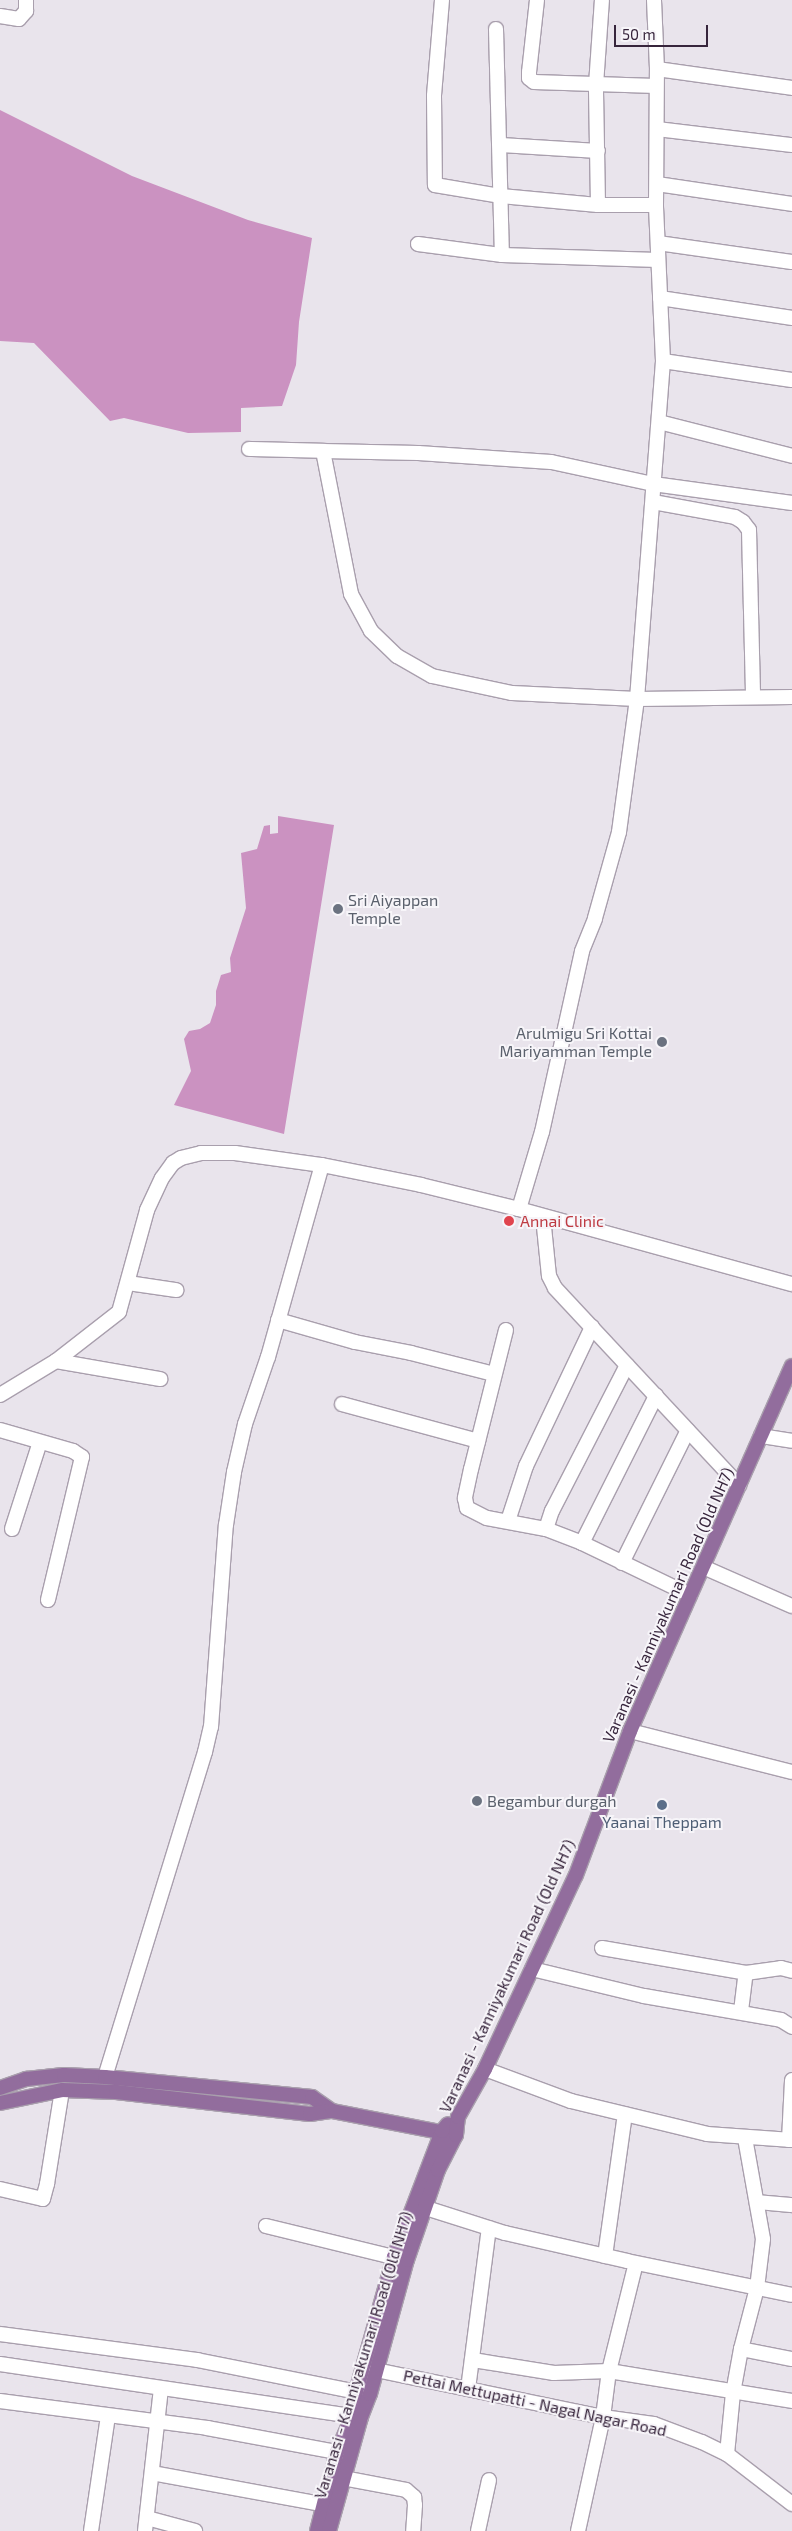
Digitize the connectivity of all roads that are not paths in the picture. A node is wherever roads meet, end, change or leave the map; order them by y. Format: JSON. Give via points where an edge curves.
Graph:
{"nodes":[{"id":1,"x":26,"y":0,"type":"edge"},
{"id":2,"x":442,"y":0,"type":"edge"},
{"id":3,"x":537,"y":0,"type":"edge"},
{"id":4,"x":602,"y":0,"type":"edge"},
{"id":5,"x":654,"y":0,"type":"edge"},
{"id":6,"x":0,"y":16,"type":"edge"},
{"id":7,"x":496,"y":29,"type":"dead end"},
{"id":8,"x":656,"y":69,"type":"junction"},
{"id":9,"x":596,"y":84,"type":"junction"},
{"id":10,"x":656,"y":86,"type":"junction"},
{"id":11,"x":792,"y":88,"type":"edge"},
{"id":12,"x":657,"y":129,"type":"junction"},
{"id":13,"x":500,"y":145,"type":"junction"},
{"id":14,"x":792,"y":145,"type":"edge"},
{"id":15,"x":598,"y":151,"type":"junction"},
{"id":16,"x":657,"y":184,"type":"junction"},
{"id":17,"x":501,"y":196,"type":"junction"},
{"id":18,"x":792,"y":204,"type":"edge"},
{"id":19,"x":598,"y":205,"type":"junction"},
{"id":20,"x":656,"y":205,"type":"junction"},
{"id":21,"x":658,"y":243,"type":"junction"},
{"id":22,"x":418,"y":244,"type":"dead end"},
{"id":23,"x":502,"y":254,"type":"junction"},
{"id":24,"x":658,"y":260,"type":"junction"},
{"id":25,"x":792,"y":262,"type":"edge"},
{"id":26,"x":660,"y":298,"type":"junction"},
{"id":27,"x":792,"y":318,"type":"edge"},
{"id":28,"x":662,"y":360,"type":"junction"},
{"id":29,"x":792,"y":380,"type":"edge"},
{"id":30,"x":659,"y":422,"type":"junction"},
{"id":31,"x":249,"y":449,"type":"dead end"},
{"id":32,"x":323,"y":451,"type":"junction"},
{"id":33,"x":792,"y":456,"type":"edge"},
{"id":34,"x":653,"y":484,"type":"junction"},
{"id":35,"x":653,"y":502,"type":"junction"},
{"id":36,"x":792,"y":503,"type":"edge"},
{"id":37,"x":792,"y":697,"type":"edge"},
{"id":38,"x":753,"y":698,"type":"junction"},
{"id":39,"x":637,"y":699,"type":"junction"},
{"id":40,"x":322,"y":1165,"type":"junction"},
{"id":41,"x":519,"y":1210,"type":"junction"},
{"id":42,"x":543,"y":1217,"type":"junction"},
{"id":43,"x":128,"y":1283,"type":"junction"},
{"id":44,"x":792,"y":1284,"type":"edge"},
{"id":45,"x":176,"y":1290,"type":"dead end"},
{"id":46,"x":278,"y":1320,"type":"junction"},
{"id":47,"x":592,"y":1327,"type":"junction"},
{"id":48,"x":506,"y":1330,"type":"dead end"},
{"id":49,"x":56,"y":1361,"type":"junction"},
{"id":50,"x":627,"y":1365,"type":"junction"},
{"id":51,"x":792,"y":1366,"type":"edge"},
{"id":52,"x":494,"y":1374,"type":"junction"},
{"id":53,"x":160,"y":1379,"type":"dead end"},
{"id":54,"x":0,"y":1395,"type":"edge"},
{"id":55,"x":656,"y":1396,"type":"junction"},
{"id":56,"x":342,"y":1404,"type":"dead end"},
{"id":57,"x":0,"y":1430,"type":"edge"},
{"id":58,"x":688,"y":1430,"type":"junction"},
{"id":59,"x":761,"y":1436,"type":"junction"},
{"id":60,"x":478,"y":1441,"type":"junction"},
{"id":61,"x":40,"y":1442,"type":"junction"},
{"id":62,"x":792,"y":1442,"type":"edge"},
{"id":63,"x":739,"y":1485,"type":"junction"},
{"id":64,"x":508,"y":1521,"type":"junction"},
{"id":65,"x":12,"y":1529,"type":"dead end"},
{"id":66,"x":546,"y":1529,"type":"junction"},
{"id":67,"x":582,"y":1543,"type":"junction"},
{"id":68,"x":622,"y":1562,"type":"junction"},
{"id":69,"x":703,"y":1567,"type":"junction"},
{"id":70,"x":690,"y":1595,"type":"junction"},
{"id":71,"x":48,"y":1600,"type":"dead end"},
{"id":72,"x":792,"y":1606,"type":"edge"},
{"id":73,"x":630,"y":1731,"type":"junction"},
{"id":74,"x":792,"y":1772,"type":"edge"},
{"id":75,"x":602,"y":1948,"type":"dead end"},
{"id":76,"x":532,"y":1969,"type":"junction"},
{"id":77,"x":792,"y":1971,"type":"edge"},
{"id":78,"x":746,"y":1973,"type":"junction"},
{"id":79,"x":741,"y":2011,"type":"junction"},
{"id":80,"x":792,"y":2027,"type":"edge"},
{"id":81,"x":485,"y":2069,"type":"junction"},
{"id":82,"x":105,"y":2077,"type":"junction"},
{"id":83,"x":792,"y":2080,"type":"edge"},
{"id":84,"x":0,"y":2088,"type":"edge"},
{"id":85,"x":62,"y":2090,"type":"junction"},
{"id":86,"x":0,"y":2103,"type":"edge"},
{"id":87,"x":332,"y":2112,"type":"junction"},
{"id":88,"x":625,"y":2114,"type":"junction"},
{"id":89,"x":458,"y":2117,"type":"junction"},
{"id":90,"x":417,"y":2126,"type":"junction"},
{"id":91,"x":442,"y":2131,"type":"junction"},
{"id":92,"x":456,"y":2135,"type":"junction"},
{"id":93,"x":746,"y":2138,"type":"junction"},
{"id":94,"x":791,"y":2140,"type":"edge"},
{"id":95,"x":431,"y":2162,"type":"junction"},
{"id":96,"x":0,"y":2189,"type":"edge"},
{"id":97,"x":757,"y":2202,"type":"junction"},
{"id":98,"x":792,"y":2205,"type":"edge"},
{"id":99,"x":426,"y":2208,"type":"junction"},
{"id":100,"x":266,"y":2226,"type":"dead end"},
{"id":101,"x":489,"y":2228,"type":"junction"},
{"id":102,"x":606,"y":2256,"type":"junction"},
{"id":103,"x":400,"y":2258,"type":"junction"},
{"id":104,"x":636,"y":2263,"type":"junction"},
{"id":105,"x":757,"y":2288,"type":"junction"},
{"id":106,"x":792,"y":2295,"type":"edge"},
{"id":107,"x":0,"y":2334,"type":"edge"},
{"id":108,"x":741,"y":2349,"type":"junction"},
{"id":109,"x":792,"y":2359,"type":"edge"},
{"id":110,"x":473,"y":2360,"type":"junction"},
{"id":111,"x":0,"y":2364,"type":"edge"},
{"id":112,"x":376,"y":2370,"type":"junction"},
{"id":113,"x":609,"y":2371,"type":"junction"},
{"id":114,"x":160,"y":2389,"type":"junction"},
{"id":115,"x":468,"y":2389,"type":"junction"},
{"id":116,"x":363,"y":2393,"type":"junction"},
{"id":117,"x":733,"y":2393,"type":"junction"},
{"id":118,"x":0,"y":2401,"type":"edge"},
{"id":119,"x":792,"y":2401,"type":"edge"},
{"id":120,"x":108,"y":2416,"type":"junction"},
{"id":121,"x":357,"y":2416,"type":"junction"},
{"id":122,"x":603,"y":2416,"type":"junction"},
{"id":123,"x":158,"y":2422,"type":"junction"},
{"id":124,"x":344,"y":2454,"type":"junction"},
{"id":125,"x":727,"y":2454,"type":"junction"},
{"id":126,"x":152,"y":2473,"type":"junction"},
{"id":127,"x":344,"y":2478,"type":"junction"},
{"id":128,"x":489,"y":2480,"type":"dead end"},
{"id":129,"x":316,"y":2502,"type":"dead end"},
{"id":130,"x":792,"y":2504,"type":"edge"},
{"id":131,"x":146,"y":2524,"type":"edge"},
{"id":132,"x":91,"y":2531,"type":"edge"},
{"id":133,"x":194,"y":2531,"type":"edge"},
{"id":134,"x":317,"y":2531,"type":"edge"},
{"id":135,"x":329,"y":2531,"type":"edge"},
{"id":136,"x":413,"y":2531,"type":"edge"},
{"id":137,"x":478,"y":2531,"type":"edge"},
{"id":138,"x":578,"y":2531,"type":"edge"}],
"edges":[{"from":1,"to":6,"type":"street","via":[[26,11],[19,19]]},
{"from":2,"to":17,"type":"street","via":[[434,96],[435,185]]},
{"from":3,"to":9,"type":"street","via":[[530,78],[540,83]]},
{"from":4,"to":9,"type":"street"},
{"from":5,"to":8,"type":"street"},
{"from":7,"to":13,"type":"street"},
{"from":8,"to":10,"type":"street"},
{"from":8,"to":11,"type":"street"},
{"from":9,"to":10,"type":"street"},
{"from":9,"to":15,"type":"street"},
{"from":10,"to":12,"type":"street"},
{"from":12,"to":14,"type":"street"},
{"from":12,"to":16,"type":"street"},
{"from":13,"to":15,"type":"street"},
{"from":13,"to":17,"type":"street"},
{"from":15,"to":19,"type":"street"},
{"from":16,"to":18,"type":"street"},
{"from":16,"to":20,"type":"street"},
{"from":17,"to":19,"type":"street"},
{"from":17,"to":23,"type":"street"},
{"from":19,"to":20,"type":"street"},
{"from":20,"to":21,"type":"street"},
{"from":21,"to":24,"type":"street"},
{"from":21,"to":25,"type":"street"},
{"from":22,"to":23,"type":"street"},
{"from":23,"to":24,"type":"street"},
{"from":24,"to":26,"type":"street"},
{"from":26,"to":27,"type":"street"},
{"from":26,"to":28,"type":"street"},
{"from":28,"to":29,"type":"street"},
{"from":28,"to":30,"type":"street"},
{"from":30,"to":33,"type":"street"},
{"from":30,"to":34,"type":"street"},
{"from":31,"to":32,"type":"street"},
{"from":32,"to":34,"type":"street","via":[[537,460]]},
{"from":32,"to":39,"type":"street","via":[[352,594],[371,631],[397,656],[432,676],[512,693]]},
{"from":34,"to":35,"type":"street"},
{"from":34,"to":36,"type":"street"},
{"from":35,"to":38,"type":"street","via":[[735,517],[750,530]]},
{"from":35,"to":39,"type":"street"},
{"from":37,"to":38,"type":"street"},
{"from":38,"to":39,"type":"street"},
{"from":39,"to":41,"type":"street","via":[[619,832],[595,918],[582,951],[542,1132]]},
{"from":40,"to":41,"type":"street","via":[[421,1185]]},
{"from":40,"to":43,"type":"street","via":[[235,1153],[201,1153],[181,1158],[162,1178],[148,1210]]},
{"from":40,"to":46,"type":"street"},
{"from":41,"to":42,"type":"street"},
{"from":42,"to":44,"type":"street"},
{"from":42,"to":47,"type":"street","via":[[549,1276],[555,1288]]},
{"from":43,"to":45,"type":"street"},
{"from":43,"to":49,"type":"street","via":[[119,1312]]},
{"from":46,"to":52,"type":"street","via":[[355,1342],[411,1352]]},
{"from":46,"to":82,"type":"street","via":[[234,1472],[226,1525],[211,1727]]},
{"from":47,"to":50,"type":"street"},
{"from":47,"to":64,"type":"street","via":[[526,1466]]},
{"from":48,"to":52,"type":"street"},
{"from":49,"to":53,"type":"street"},
{"from":49,"to":54,"type":"street"},
{"from":50,"to":55,"type":"street"},
{"from":50,"to":66,"type":"street"},
{"from":51,"to":59,"type":"main road","name":"Varanasi - Kanniyakumari Road (Old NH7)"},
{"from":52,"to":60,"type":"street"},
{"from":55,"to":58,"type":"street"},
{"from":55,"to":67,"type":"street"},
{"from":56,"to":60,"type":"street"},
{"from":57,"to":61,"type":"street"},
{"from":58,"to":63,"type":"street"},
{"from":58,"to":68,"type":"street"},
{"from":59,"to":62,"type":"street"},
{"from":59,"to":63,"type":"main road","name":"Varanasi - Kanniyakumari Road (Old NH7)"},
{"from":60,"to":64,"type":"street","via":[[465,1498],[467,1508],[487,1518]]},
{"from":61,"to":65,"type":"street"},
{"from":61,"to":71,"type":"street","via":[[73,1451],[82,1457]]},
{"from":63,"to":69,"type":"main road","name":"Varanasi - Kanniyakumari Road (Old NH7)"},
{"from":64,"to":66,"type":"street"},
{"from":66,"to":67,"type":"street"},
{"from":67,"to":68,"type":"street"},
{"from":68,"to":70,"type":"street"},
{"from":69,"to":70,"type":"main road","name":"Varanasi - Kanniyakumari Road (Old NH7)"},
{"from":69,"to":72,"type":"street"},
{"from":70,"to":73,"type":"main road","name":"Varanasi - Kanniyakumari Road (Old NH7)"},
{"from":73,"to":74,"type":"street"},
{"from":73,"to":76,"type":"main road","name":"Varanasi - Kanniyakumari Road (Old NH7)","via":[[576,1875]]},
{"from":75,"to":78,"type":"street"},
{"from":76,"to":79,"type":"street","via":[[644,1996]]},
{"from":76,"to":81,"type":"main road","name":"Varanasi - Kanniyakumari Road (Old NH7)"},
{"from":77,"to":78,"type":"street","via":[[781,1968]]},
{"from":78,"to":79,"type":"street"},
{"from":79,"to":80,"type":"street","via":[[781,2020]]},
{"from":81,"to":88,"type":"street","via":[[571,2101]]},
{"from":81,"to":89,"type":"main road","name":"Varanasi - Kanniyakumari Road (Old NH7)"},
{"from":82,"to":84,"type":"main road","via":[[64,2075],[26,2079]]},
{"from":82,"to":87,"type":"main road","via":[[312,2097]]},
{"from":83,"to":94,"type":"street"},
{"from":85,"to":86,"type":"main road"},
{"from":85,"to":87,"type":"main road","via":[[116,2092],[310,2114]]},
{"from":85,"to":96,"type":"street","via":[[43,2199]]},
{"from":87,"to":90,"type":"main road"},
{"from":88,"to":93,"type":"street","via":[[707,2134]]},
{"from":88,"to":102,"type":"street"},
{"from":89,"to":91,"type":"main road"},
{"from":89,"to":92,"type":"main road","name":"Varanasi - Kanniyakumari Road (Old NH7)"},
{"from":90,"to":91,"type":"main road"},
{"from":90,"to":95,"type":"main road","via":[[426,2135]]},
{"from":91,"to":92,"type":"main road"},
{"from":91,"to":95,"type":"main road"},
{"from":92,"to":99,"type":"main road","name":"Varanasi - Kanniyakumari Road (Old NH7)","via":[[438,2170]]},
{"from":93,"to":94,"type":"street"},
{"from":93,"to":97,"type":"street"},
{"from":95,"to":103,"type":"main road"},
{"from":97,"to":98,"type":"street"},
{"from":97,"to":105,"type":"street","via":[[763,2239]]},
{"from":99,"to":101,"type":"street"},
{"from":99,"to":103,"type":"main road","name":"Varanasi - Kanniyakumari Road (Old NH7)"},
{"from":100,"to":103,"type":"street"},
{"from":101,"to":102,"type":"street"},
{"from":101,"to":110,"type":"street"},
{"from":102,"to":104,"type":"street"},
{"from":103,"to":112,"type":"main road","name":"Varanasi - Kanniyakumari Road (Old NH7)"},
{"from":103,"to":116,"type":"main road"},
{"from":104,"to":105,"type":"street"},
{"from":104,"to":113,"type":"street"},
{"from":105,"to":106,"type":"street"},
{"from":105,"to":108,"type":"street"},
{"from":107,"to":116,"type":"street","via":[[197,2360]]},
{"from":108,"to":109,"type":"street"},
{"from":108,"to":117,"type":"street"},
{"from":110,"to":113,"type":"street","via":[[554,2373]]},
{"from":110,"to":115,"type":"street"},
{"from":111,"to":114,"type":"street"},
{"from":112,"to":115,"type":"street","name":"Pettai Mettupatti - Nagal Nagar Road"},
{"from":112,"to":116,"type":"main road","name":"Varanasi - Kanniyakumari Road (Old NH7)"},
{"from":113,"to":117,"type":"street"},
{"from":113,"to":122,"type":"street"},
{"from":114,"to":121,"type":"street"},
{"from":114,"to":123,"type":"street"},
{"from":115,"to":122,"type":"street","name":"Pettai Mettupatti - Nagal Nagar Road"},
{"from":116,"to":121,"type":"main road","name":"Varanasi - Kanniyakumari Road (Old NH7)"},
{"from":117,"to":119,"type":"street"},
{"from":117,"to":125,"type":"street"},
{"from":118,"to":120,"type":"street"},
{"from":120,"to":123,"type":"street"},
{"from":120,"to":132,"type":"street"},
{"from":121,"to":124,"type":"main road","name":"Varanasi - Kanniyakumari Road (Old NH7)"},
{"from":122,"to":125,"type":"street","name":"Pettai Mettupatti - Nagal Nagar Road","via":[[654,2424]]},
{"from":122,"to":138,"type":"street"},
{"from":123,"to":124,"type":"street"},
{"from":123,"to":126,"type":"street"},
{"from":124,"to":127,"type":"main road","name":"Varanasi - Kanniyakumari Road (Old NH7)"},
{"from":124,"to":134,"type":"main road"},
{"from":125,"to":130,"type":"street","name":"Pettai Mettupatti - Nagal Nagar Road"},
{"from":126,"to":129,"type":"street"},
{"from":126,"to":131,"type":"street"},
{"from":127,"to":135,"type":"main road","name":"Varanasi - Kanniyakumari Road (Old NH7)"},
{"from":127,"to":136,"type":"street","via":[[406,2490],[414,2497]]},
{"from":128,"to":137,"type":"street"},
{"from":131,"to":133,"type":"street"}]}
